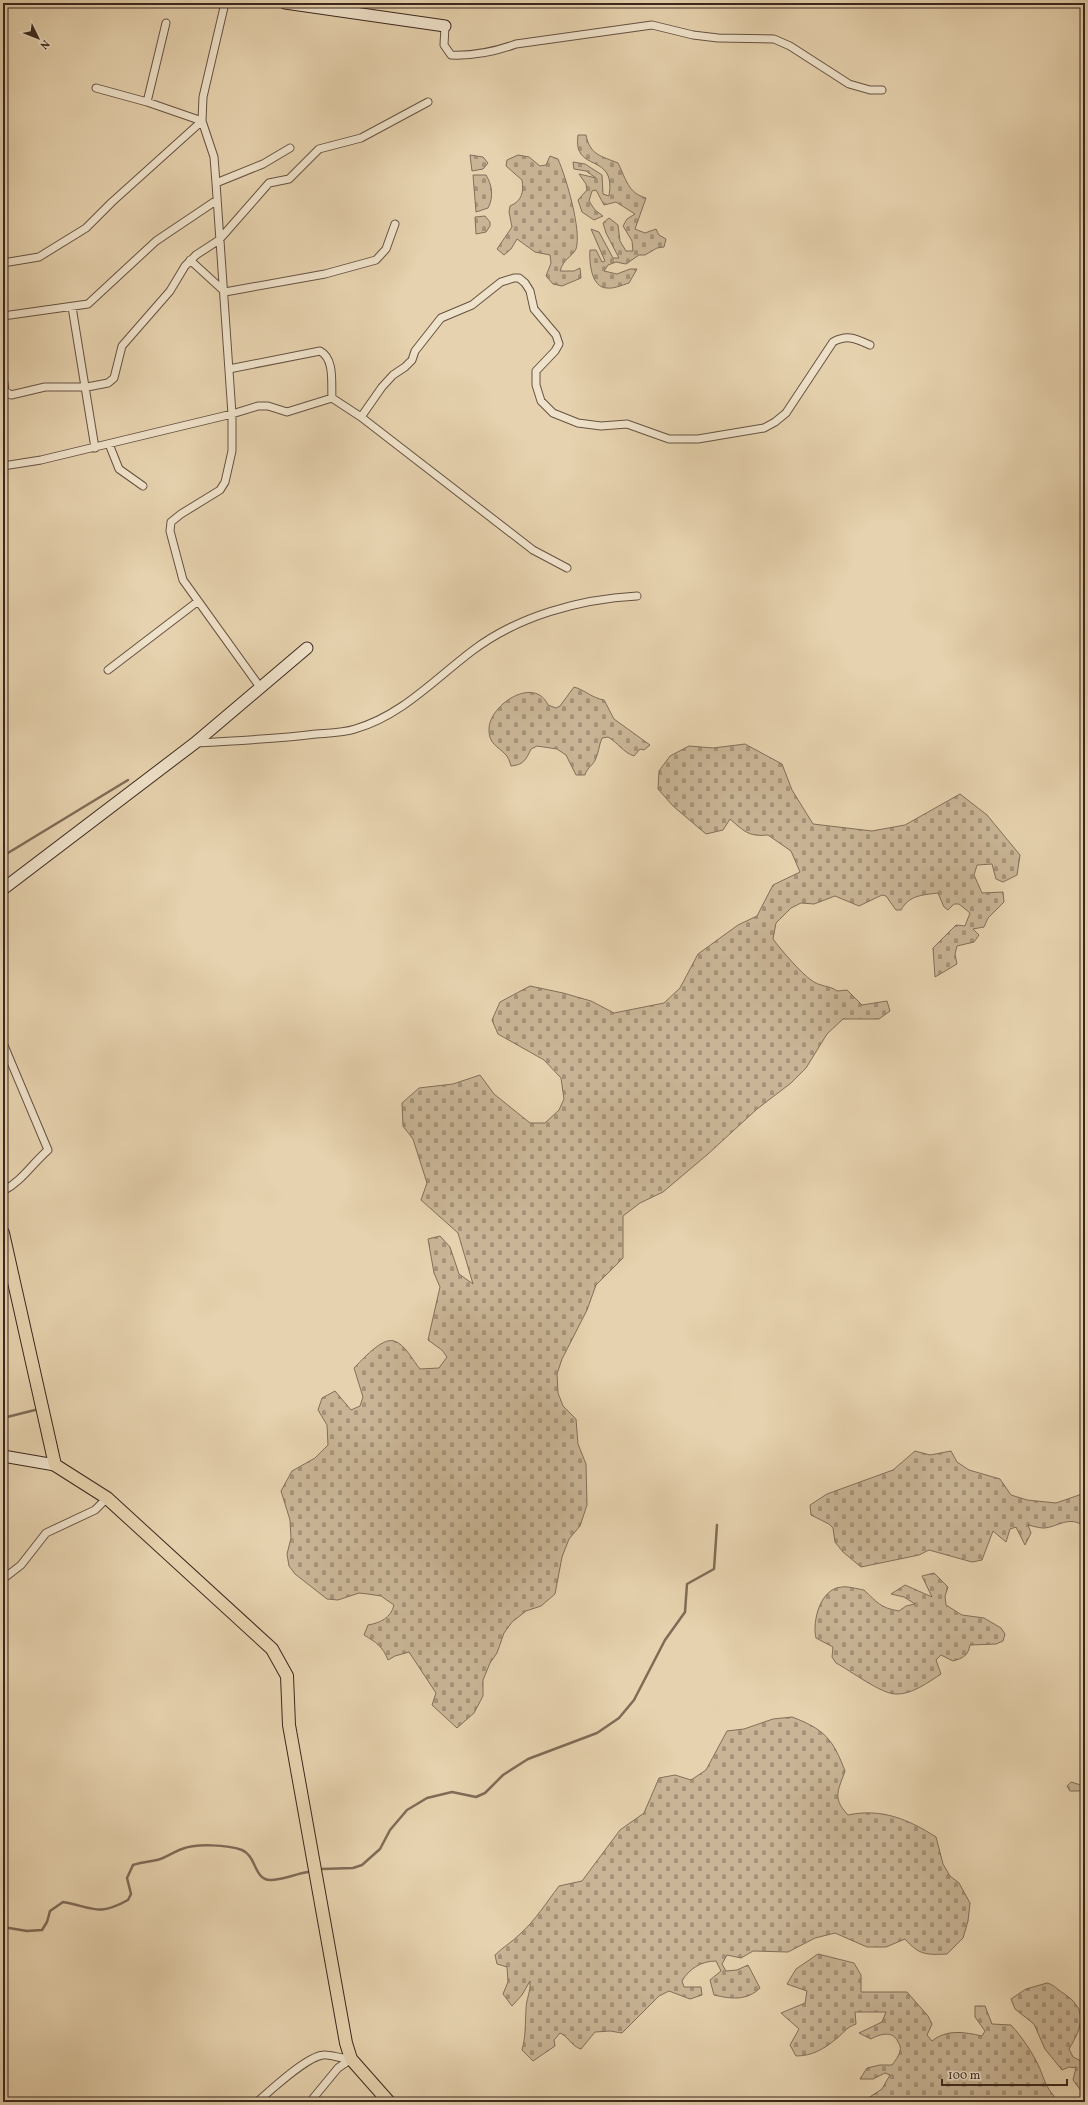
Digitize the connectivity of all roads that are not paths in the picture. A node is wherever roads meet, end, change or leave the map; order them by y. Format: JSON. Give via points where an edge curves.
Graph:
{"nodes":[{"id":1,"x":226,"y":3,"type":"edge"},
{"id":2,"x":285,"y":3,"type":"edge"},
{"id":3,"x":332,"y":7,"type":"edge"},
{"id":4,"x":166,"y":23,"type":"dead end"},
{"id":5,"x":445,"y":26,"type":"joint"},
{"id":6,"x":96,"y":88,"type":"dead end"},
{"id":7,"x":882,"y":90,"type":"dead end"},
{"id":8,"x":147,"y":102,"type":"junction"},
{"id":9,"x":428,"y":102,"type":"dead end"},
{"id":10,"x":202,"y":121,"type":"junction"},
{"id":11,"x":290,"y":148,"type":"dead end"},
{"id":12,"x":216,"y":183,"type":"junction"},
{"id":13,"x":217,"y":200,"type":"junction"},
{"id":14,"x":395,"y":224,"type":"dead end"},
{"id":15,"x":220,"y":240,"type":"junction"},
{"id":16,"x":190,"y":260,"type":"junction"},
{"id":17,"x":3,"y":263,"type":"edge"},
{"id":18,"x":225,"y":292,"type":"junction"},
{"id":19,"x":72,"y":306,"type":"junction"},
{"id":20,"x":3,"y":316,"type":"edge"},
{"id":21,"x":870,"y":345,"type":"dead end"},
{"id":22,"x":230,"y":369,"type":"junction"},
{"id":23,"x":3,"y":377,"type":"edge"},
{"id":24,"x":86,"y":387,"type":"junction"},
{"id":25,"x":332,"y":398,"type":"junction"},
{"id":26,"x":232,"y":414,"type":"junction"},
{"id":27,"x":361,"y":417,"type":"junction"},
{"id":28,"x":109,"y":444,"type":"junction"},
{"id":29,"x":95,"y":448,"type":"junction"},
{"id":30,"x":3,"y":466,"type":"edge"},
{"id":31,"x":143,"y":486,"type":"dead end"},
{"id":32,"x":567,"y":568,"type":"dead end"},
{"id":33,"x":637,"y":596,"type":"dead end"},
{"id":34,"x":197,"y":602,"type":"junction"},
{"id":35,"x":307,"y":648,"type":"dead end"},
{"id":36,"x":108,"y":670,"type":"dead end"},
{"id":37,"x":260,"y":687,"type":"junction"},
{"id":38,"x":195,"y":743,"type":"junction"},
{"id":39,"x":3,"y":889,"type":"edge"},
{"id":40,"x":3,"y":1043,"type":"edge"},
{"id":41,"x":3,"y":1191,"type":"edge"},
{"id":42,"x":3,"y":1233,"type":"edge"},
{"id":43,"x":3,"y":1456,"type":"edge"},
{"id":44,"x":56,"y":1464,"type":"junction"},
{"id":45,"x":107,"y":1498,"type":"junction"},
{"id":46,"x":3,"y":1579,"type":"edge"},
{"id":47,"x":351,"y":2059,"type":"junction"},
{"id":48,"x":257,"y":2102,"type":"edge"},
{"id":49,"x":310,"y":2102,"type":"edge"},
{"id":50,"x":389,"y":2102,"type":"edge"}],
"edges":[{"from":1,"to":10,"type":"street","via":[[203,97]]},
{"from":2,"to":3,"type":"street"},
{"from":3,"to":5,"type":"street"},
{"from":4,"to":8,"type":"street"},
{"from":5,"to":7,"type":"street","via":[[444,45],[451,55],[496,52],[516,44],[652,25],[718,38],[774,39],[790,46],[849,84],[870,90]]},
{"from":6,"to":8,"type":"street"},
{"from":8,"to":10,"type":"street"},
{"from":9,"to":15,"type":"street","via":[[361,138],[319,149],[289,179],[269,183]]},
{"from":10,"to":12,"type":"street","via":[[214,157]]},
{"from":10,"to":17,"type":"street","via":[[86,228],[38,257]]},
{"from":11,"to":12,"type":"street","via":[[263,164]]},
{"from":12,"to":13,"type":"street"},
{"from":13,"to":15,"type":"street"},
{"from":13,"to":19,"type":"street","via":[[156,241],[93,301]]},
{"from":14,"to":18,"type":"street","via":[[386,249],[376,260],[325,274]]},
{"from":15,"to":16,"type":"street"},
{"from":15,"to":18,"type":"street"},
{"from":16,"to":18,"type":"street"},
{"from":16,"to":24,"type":"street","via":[[170,291],[122,346],[114,378],[108,383]]},
{"from":18,"to":22,"type":"street"},
{"from":19,"to":20,"type":"street"},
{"from":19,"to":24,"type":"street"},
{"from":21,"to":27,"type":"street","via":[[855,338],[842,337],[832,342],[786,413],[764,428],[698,439],[669,439],[627,424],[601,426],[578,423],[553,413],[541,401],[536,386],[536,371],[559,344],[556,335],[534,309],[530,291],[525,283],[519,278],[514,278],[501,282],[472,305],[441,318],[412,360],[382,387]]},
{"from":22,"to":25,"type":"street","via":[[320,351],[330,360]]},
{"from":22,"to":26,"type":"street"},
{"from":23,"to":24,"type":"street","via":[[5,391],[11,395],[45,387]]},
{"from":24,"to":29,"type":"street"},
{"from":25,"to":26,"type":"street","via":[[286,412],[268,406],[258,406]]},
{"from":25,"to":27,"type":"street"},
{"from":26,"to":28,"type":"street"},
{"from":26,"to":34,"type":"street","via":[[232,451],[225,482],[220,490],[171,522],[170,531],[183,580]]},
{"from":27,"to":32,"type":"street","via":[[533,550]]},
{"from":28,"to":29,"type":"street"},
{"from":28,"to":31,"type":"street","via":[[119,469]]},
{"from":29,"to":30,"type":"street"},
{"from":33,"to":38,"type":"street","via":[[604,598],[566,608],[531,619],[497,634],[390,714],[355,730]]},
{"from":34,"to":36,"type":"street"},
{"from":34,"to":37,"type":"street"},
{"from":35,"to":37,"type":"street"},
{"from":37,"to":38,"type":"street"},
{"from":38,"to":39,"type":"street"},
{"from":40,"to":41,"type":"street","via":[[48,1150],[22,1178]]},
{"from":42,"to":44,"type":"main road"},
{"from":43,"to":44,"type":"street"},
{"from":44,"to":45,"type":"main road"},
{"from":45,"to":46,"type":"street","via":[[94,1510],[46,1533],[21,1566]]},
{"from":45,"to":47,"type":"main road","via":[[257,1634],[272,1649],[287,1676],[289,1725]]},
{"from":47,"to":48,"type":"street","via":[[324,2055],[315,2058]]},
{"from":47,"to":49,"type":"street","via":[[338,2068]]},
{"from":47,"to":50,"type":"main road"}]}
